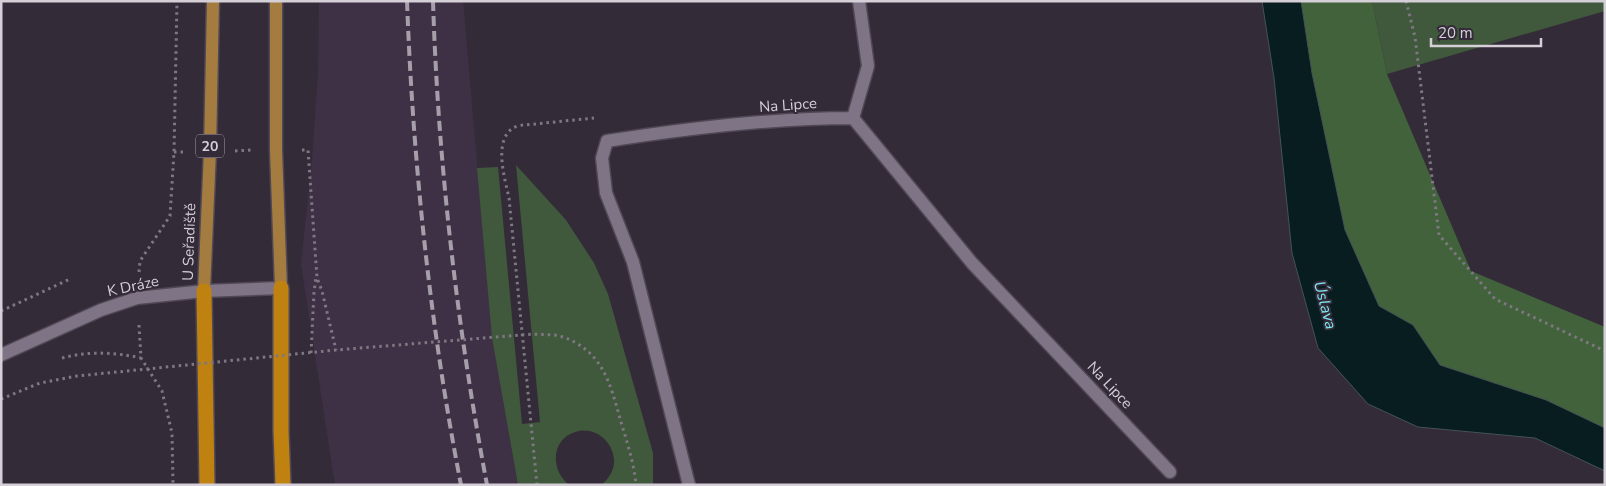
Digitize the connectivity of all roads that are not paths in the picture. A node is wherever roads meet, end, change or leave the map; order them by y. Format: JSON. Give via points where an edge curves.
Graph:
{"nodes":[{"id":1,"x":213,"y":1,"type":"edge"},
{"id":2,"x":276,"y":1,"type":"edge"},
{"id":3,"x":859,"y":1,"type":"edge"},
{"id":4,"x":853,"y":118,"type":"junction"},
{"id":5,"x":281,"y":288,"type":"junction"},
{"id":6,"x":204,"y":291,"type":"junction"},
{"id":7,"x":1,"y":354,"type":"edge"},
{"id":8,"x":1170,"y":472,"type":"dead end"},
{"id":9,"x":207,"y":485,"type":"edge"},
{"id":10,"x":283,"y":485,"type":"edge"},
{"id":11,"x":689,"y":485,"type":"edge"}],
"edges":[{"from":1,"to":6,"type":"main road","name":"U Seřadiště","number":"20"},
{"from":2,"to":5,"type":"main road","via":[[276,150]]},
{"from":3,"to":4,"type":"street","via":[[868,66]]},
{"from":4,"to":8,"type":"street","name":"Na Lipce","via":[[972,263]]},
{"from":4,"to":11,"type":"street","name":"Na Lipce","via":[[811,118],[678,130],[608,141],[602,158],[606,193],[633,262]]},
{"from":5,"to":6,"type":"street","name":"K Dráze"},
{"from":5,"to":10,"type":"highway"},
{"from":6,"to":7,"type":"street","name":"K Dráze","via":[[119,303]]},
{"from":6,"to":9,"type":"highway","name":"U Seřadiště","number":"20"}]}
